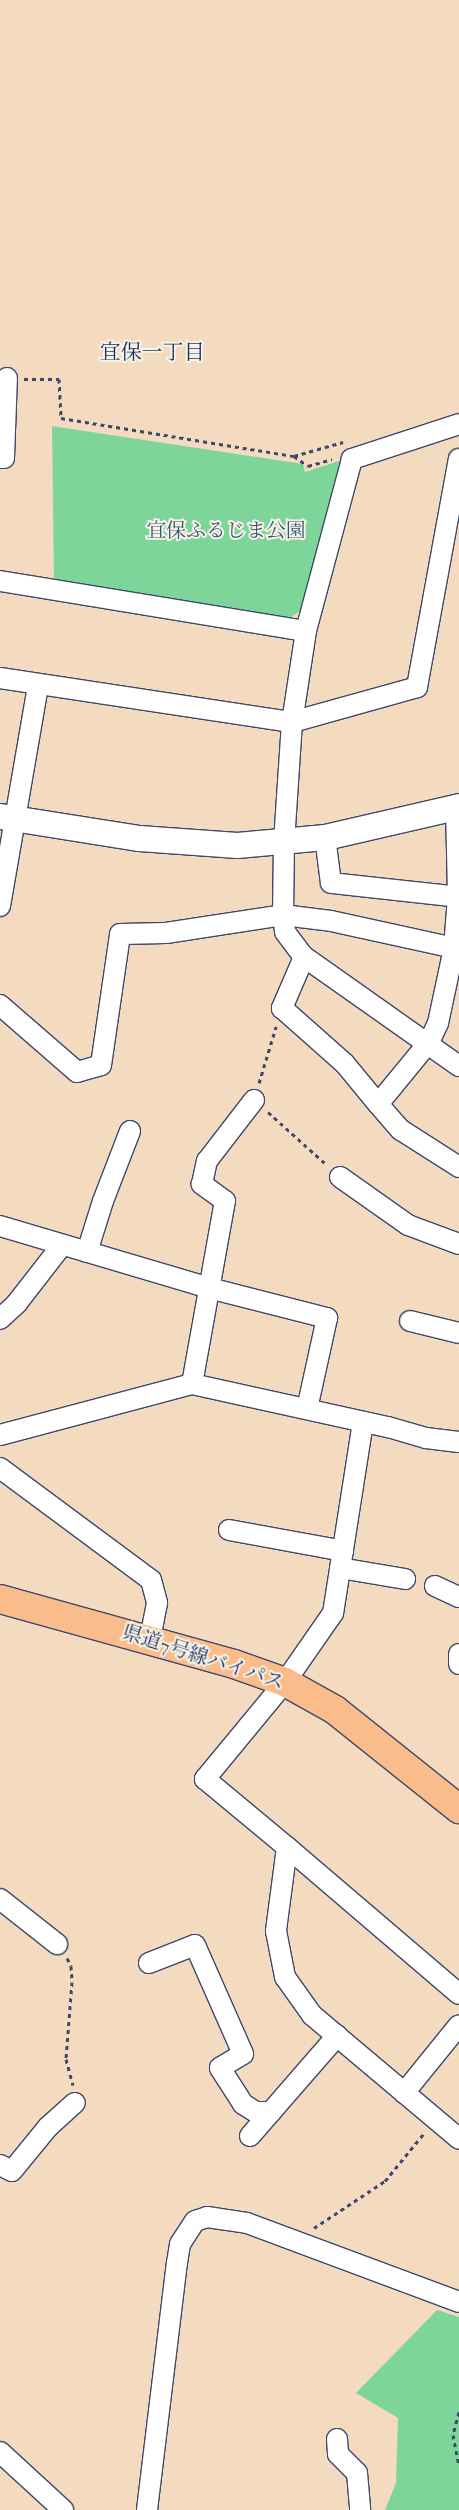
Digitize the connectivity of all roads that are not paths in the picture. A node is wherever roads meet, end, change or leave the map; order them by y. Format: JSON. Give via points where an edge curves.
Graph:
{"nodes":[{"id":1,"x":7,"y":378,"type":"road end"},
{"id":2,"x":459,"y":424,"type":"edge"},
{"id":3,"x":0,"y":458,"type":"edge"},
{"id":4,"x":459,"y":459,"type":"edge"},
{"id":5,"x":0,"y":581,"type":"edge"},
{"id":6,"x":306,"y":631,"type":"junction"},
{"id":7,"x":0,"y":678,"type":"edge"},
{"id":8,"x":38,"y":686,"type":"junction"},
{"id":9,"x":292,"y":722,"type":"junction"},
{"id":10,"x":457,"y":806,"type":"edge"},
{"id":11,"x":8,"y":818,"type":"edge"},
{"id":12,"x":325,"y":837,"type":"junction"},
{"id":13,"x":284,"y":843,"type":"junction"},
{"id":14,"x":459,"y":897,"type":"edge"},
{"id":15,"x":0,"y":906,"type":"edge"},
{"id":16,"x":283,"y":915,"type":"junction"},
{"id":17,"x":457,"y":948,"type":"edge"},
{"id":18,"x":304,"y":957,"type":"junction"},
{"id":19,"x":0,"y":1005,"type":"edge"},
{"id":20,"x":429,"y":1042,"type":"junction"},
{"id":21,"x":459,"y":1066,"type":"edge"},
{"id":22,"x":254,"y":1100,"type":"road end"},
{"id":23,"x":378,"y":1104,"type":"junction"},
{"id":24,"x":130,"y":1131,"type":"dead end"},
{"id":25,"x":459,"y":1167,"type":"edge"},
{"id":26,"x":340,"y":1177,"type":"road end"},
{"id":27,"x":0,"y":1226,"type":"edge"},
{"id":28,"x":459,"y":1244,"type":"edge"},
{"id":29,"x":62,"y":1245,"type":"junction"},
{"id":30,"x":87,"y":1252,"type":"junction"},
{"id":31,"x":209,"y":1288,"type":"junction"},
{"id":32,"x":0,"y":1319,"type":"edge"},
{"id":33,"x":410,"y":1321,"type":"dead end"},
{"id":34,"x":459,"y":1333,"type":"edge"},
{"id":35,"x":192,"y":1384,"type":"junction"},
{"id":36,"x":307,"y":1409,"type":"junction"},
{"id":37,"x":363,"y":1422,"type":"junction"},
{"id":38,"x":0,"y":1435,"type":"edge"},
{"id":39,"x":459,"y":1442,"type":"edge"},
{"id":40,"x":0,"y":1468,"type":"edge"},
{"id":41,"x":229,"y":1530,"type":"dead end"},
{"id":42,"x":342,"y":1559,"type":"junction"},
{"id":43,"x":405,"y":1579,"type":"dead end"},
{"id":44,"x":435,"y":1586,"type":"dead end"},
{"id":45,"x":459,"y":1597,"type":"edge"},
{"id":46,"x":0,"y":1598,"type":"edge"},
{"id":47,"x":150,"y":1640,"type":"junction"},
{"id":48,"x":459,"y":1654,"type":"edge"},
{"id":49,"x":459,"y":1664,"type":"edge"},
{"id":50,"x":284,"y":1682,"type":"junction"},
{"id":51,"x":459,"y":1809,"type":"edge"},
{"id":52,"x":287,"y":1847,"type":"junction"},
{"id":53,"x":0,"y":1899,"type":"edge"},
{"id":54,"x":57,"y":1944,"type":"road end"},
{"id":55,"x":150,"y":1963,"type":"dead end"},
{"id":56,"x":459,"y":1994,"type":"edge"},
{"id":57,"x":459,"y":2025,"type":"edge"},
{"id":58,"x":337,"y":2036,"type":"junction"},
{"id":59,"x":404,"y":2093,"type":"junction"},
{"id":60,"x":75,"y":2103,"type":"road end"},
{"id":61,"x":271,"y":2112,"type":"junction"},
{"id":62,"x":250,"y":2136,"type":"dead end"},
{"id":63,"x":459,"y":2139,"type":"edge"},
{"id":64,"x":0,"y":2165,"type":"edge"},
{"id":65,"x":459,"y":2302,"type":"edge"},
{"id":66,"x":337,"y":2439,"type":"dead end"},
{"id":67,"x":0,"y":2452,"type":"edge"},
{"id":68,"x":63,"y":2510,"type":"edge"},
{"id":69,"x":147,"y":2510,"type":"edge"},
{"id":70,"x":360,"y":2510,"type":"edge"}],
"edges":[{"from":1,"to":3,"type":"street","via":[[4,458]]},
{"from":2,"to":6,"type":"street","via":[[351,449]]},
{"from":4,"to":9,"type":"street","via":[[417,687]]},
{"from":5,"to":6,"type":"street"},
{"from":6,"to":9,"type":"street"},
{"from":7,"to":8,"type":"street"},
{"from":8,"to":9,"type":"street"},
{"from":8,"to":11,"type":"street"},
{"from":9,"to":13,"type":"street"},
{"from":10,"to":12,"type":"street"},
{"from":10,"to":14,"type":"street"},
{"from":11,"to":13,"type":"street","via":[[189,844]]},
{"from":11,"to":15,"type":"street"},
{"from":12,"to":13,"type":"street"},
{"from":12,"to":14,"type":"street","via":[[331,883]]},
{"from":13,"to":16,"type":"street"},
{"from":14,"to":17,"type":"street"},
{"from":16,"to":17,"type":"street","via":[[331,921]]},
{"from":16,"to":18,"type":"street","via":[[285,932]]},
{"from":16,"to":19,"type":"street","via":[[166,933],[120,934],[101,1065],[77,1072]]},
{"from":17,"to":20,"type":"street","via":[[438,1023]]},
{"from":18,"to":20,"type":"street"},
{"from":18,"to":23,"type":"street","via":[[282,1008],[345,1064]]},
{"from":20,"to":21,"type":"street"},
{"from":20,"to":23,"type":"street"},
{"from":22,"to":31,"type":"street","via":[[207,1161],[202,1184],[225,1201]]},
{"from":23,"to":25,"type":"street","via":[[401,1130]]},
{"from":24,"to":30,"type":"street"},
{"from":26,"to":28,"type":"street","via":[[408,1225]]},
{"from":27,"to":29,"type":"street"},
{"from":29,"to":30,"type":"street"},
{"from":29,"to":32,"type":"street","via":[[17,1303]]},
{"from":30,"to":31,"type":"street"},
{"from":31,"to":35,"type":"street"},
{"from":31,"to":36,"type":"street","via":[[327,1318]]},
{"from":33,"to":34,"type":"street"},
{"from":35,"to":36,"type":"street"},
{"from":35,"to":38,"type":"street"},
{"from":36,"to":37,"type":"street"},
{"from":37,"to":39,"type":"street","via":[[426,1438]]},
{"from":37,"to":42,"type":"street"},
{"from":40,"to":47,"type":"street","via":[[151,1580],[157,1603]]},
{"from":41,"to":42,"type":"street"},
{"from":42,"to":43,"type":"street"},
{"from":42,"to":50,"type":"street","via":[[333,1613]]},
{"from":44,"to":45,"type":"street"},
{"from":46,"to":47,"type":"main road","name":"県道7号線バイパス"},
{"from":47,"to":50,"type":"main road","name":"県道7号線バイパス"},
{"from":48,"to":49,"type":"street"},
{"from":50,"to":51,"type":"main road","name":"県道7号線バイパス","via":[[335,1710]]},
{"from":50,"to":52,"type":"street","via":[[205,1779]]},
{"from":52,"to":56,"type":"street"},
{"from":52,"to":58,"type":"street","via":[[276,1931],[285,1977],[312,2015]]},
{"from":53,"to":54,"type":"street"},
{"from":55,"to":61,"type":"street","via":[[195,1945],[243,2054],[220,2068],[243,2104],[256,2112]]},
{"from":57,"to":59,"type":"street"},
{"from":58,"to":59,"type":"street"},
{"from":58,"to":61,"type":"street"},
{"from":59,"to":63,"type":"street"},
{"from":60,"to":64,"type":"street","via":[[48,2127],[12,2171]]},
{"from":61,"to":62,"type":"street"},
{"from":65,"to":69,"type":"street","via":[[247,2223],[207,2218],[195,2221],[187,2230],[177,2262]]},
{"from":66,"to":70,"type":"street","via":[[338,2454],[356,2473]]},
{"from":67,"to":68,"type":"street"}]}
